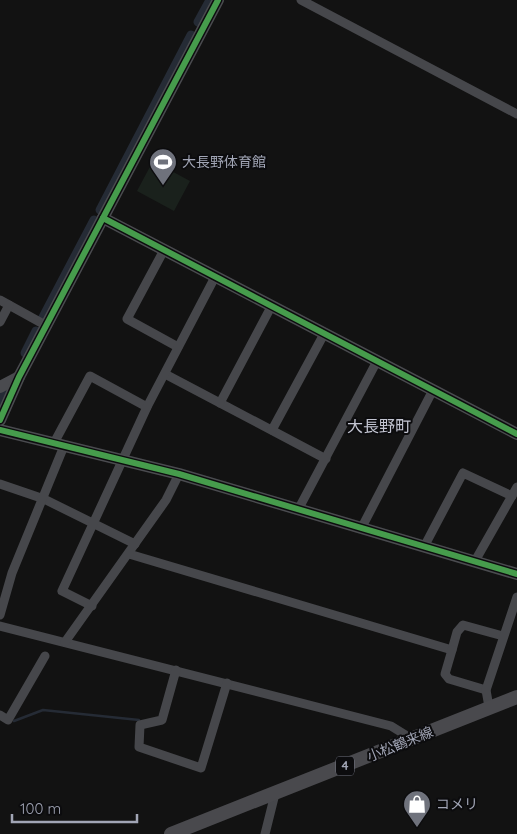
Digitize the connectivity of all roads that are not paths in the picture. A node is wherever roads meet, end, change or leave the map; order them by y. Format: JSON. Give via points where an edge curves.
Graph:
{"nodes":[{"id":1,"x":218,"y":0,"type":"edge"},
{"id":2,"x":301,"y":0,"type":"edge"},
{"id":3,"x":517,"y":114,"type":"edge"},
{"id":4,"x":103,"y":218,"type":"junction"},
{"id":5,"x":164,"y":250,"type":"junction"},
{"id":6,"x":215,"y":277,"type":"junction"},
{"id":7,"x":0,"y":300,"type":"edge"},
{"id":8,"x":9,"y":305,"type":"junction"},
{"id":9,"x":271,"y":307,"type":"junction"},
{"id":10,"x":0,"y":322,"type":"edge"},
{"id":11,"x":47,"y":326,"type":"junction"},
{"id":12,"x":324,"y":334,"type":"junction"},
{"id":13,"x":178,"y":347,"type":"junction"},
{"id":14,"x":377,"y":362,"type":"junction"},
{"id":15,"x":165,"y":374,"type":"junction"},
{"id":16,"x":19,"y":377,"type":"junction"},
{"id":17,"x":0,"y":388,"type":"edge"},
{"id":18,"x":433,"y":390,"type":"junction"},
{"id":19,"x":220,"y":403,"type":"junction"},
{"id":20,"x":147,"y":407,"type":"junction"},
{"id":21,"x":0,"y":420,"type":"edge"},
{"id":22,"x":0,"y":430,"type":"edge"},
{"id":23,"x":272,"y":430,"type":"junction"},
{"id":24,"x":517,"y":434,"type":"edge"},
{"id":25,"x":59,"y":445,"type":"junction"},
{"id":26,"x":326,"y":459,"type":"junction"},
{"id":27,"x":122,"y":460,"type":"junction"},
{"id":28,"x":179,"y":474,"type":"junction"},
{"id":29,"x":0,"y":484,"type":"edge"},
{"id":30,"x":517,"y":487,"type":"edge"},
{"id":31,"x":512,"y":496,"type":"junction"},
{"id":32,"x":44,"y":499,"type":"junction"},
{"id":33,"x":299,"y":508,"type":"junction"},
{"id":34,"x":93,"y":523,"type":"junction"},
{"id":35,"x":362,"y":527,"type":"junction"},
{"id":36,"x":135,"y":544,"type":"junction"},
{"id":37,"x":425,"y":545,"type":"junction"},
{"id":38,"x":129,"y":554,"type":"junction"},
{"id":39,"x":475,"y":561,"type":"junction"},
{"id":40,"x":517,"y":574,"type":"edge"},
{"id":41,"x":517,"y":597,"type":"edge"},
{"id":42,"x":92,"y":606,"type":"junction"},
{"id":43,"x":0,"y":615,"type":"edge"},
{"id":44,"x":0,"y":626,"type":"edge"},
{"id":45,"x":503,"y":636,"type":"junction"},
{"id":46,"x":65,"y":642,"type":"junction"},
{"id":47,"x":452,"y":650,"type":"junction"},
{"id":48,"x":45,"y":656,"type":"dead end"},
{"id":49,"x":176,"y":670,"type":"junction"},
{"id":50,"x":228,"y":683,"type":"junction"},
{"id":51,"x":486,"y":690,"type":"junction"},
{"id":52,"x":517,"y":697,"type":"edge"},
{"id":53,"x":489,"y":708,"type":"junction"},
{"id":54,"x":0,"y":715,"type":"edge"},
{"id":55,"x":412,"y":739,"type":"junction"},
{"id":56,"x":275,"y":794,"type":"junction"},
{"id":57,"x":171,"y":834,"type":"edge"},
{"id":58,"x":264,"y":834,"type":"edge"}],
"edges":[{"from":1,"to":4,"type":"street"},
{"from":2,"to":3,"type":"street"},
{"from":4,"to":5,"type":"street"},
{"from":4,"to":11,"type":"street"},
{"from":5,"to":6,"type":"street"},
{"from":5,"to":13,"type":"street","via":[[128,319]]},
{"from":6,"to":9,"type":"street"},
{"from":6,"to":13,"type":"street"},
{"from":7,"to":8,"type":"street"},
{"from":8,"to":10,"type":"street"},
{"from":8,"to":11,"type":"street"},
{"from":9,"to":12,"type":"street"},
{"from":9,"to":19,"type":"street"},
{"from":11,"to":16,"type":"street"},
{"from":12,"to":14,"type":"street"},
{"from":12,"to":23,"type":"street"},
{"from":13,"to":15,"type":"street"},
{"from":14,"to":18,"type":"street"},
{"from":14,"to":26,"type":"street"},
{"from":15,"to":19,"type":"street"},
{"from":15,"to":20,"type":"street"},
{"from":16,"to":17,"type":"street"},
{"from":16,"to":21,"type":"street"},
{"from":18,"to":24,"type":"street"},
{"from":18,"to":35,"type":"street"},
{"from":19,"to":23,"type":"street"},
{"from":20,"to":25,"type":"street","via":[[90,376]]},
{"from":20,"to":27,"type":"street"},
{"from":22,"to":25,"type":"street"},
{"from":23,"to":26,"type":"street"},
{"from":25,"to":27,"type":"street"},
{"from":25,"to":32,"type":"street"},
{"from":26,"to":33,"type":"street"},
{"from":27,"to":28,"type":"street"},
{"from":27,"to":34,"type":"street"},
{"from":28,"to":33,"type":"street"},
{"from":28,"to":36,"type":"street","via":[[166,500]]},
{"from":29,"to":32,"type":"street"},
{"from":30,"to":31,"type":"street"},
{"from":31,"to":37,"type":"street","via":[[463,473]]},
{"from":31,"to":39,"type":"street"},
{"from":32,"to":34,"type":"street"},
{"from":32,"to":43,"type":"street","via":[[12,573]]},
{"from":33,"to":35,"type":"street"},
{"from":34,"to":36,"type":"street"},
{"from":34,"to":42,"type":"street","via":[[62,591]]},
{"from":35,"to":37,"type":"street"},
{"from":36,"to":38,"type":"street"},
{"from":37,"to":39,"type":"street"},
{"from":38,"to":42,"type":"street"},
{"from":38,"to":47,"type":"street"},
{"from":39,"to":40,"type":"street"},
{"from":41,"to":45,"type":"street"},
{"from":42,"to":46,"type":"street"},
{"from":44,"to":46,"type":"street"},
{"from":45,"to":47,"type":"street","via":[[463,625],[457,632]]},
{"from":45,"to":51,"type":"street"},
{"from":46,"to":49,"type":"street"},
{"from":47,"to":51,"type":"street","via":[[445,674],[449,679]]},
{"from":48,"to":54,"type":"street","via":[[8,720]]},
{"from":49,"to":50,"type":"street"},
{"from":49,"to":50,"type":"street","via":[[162,720],[140,725],[139,747],[201,768]]},
{"from":50,"to":55,"type":"street","via":[[391,726]]},
{"from":51,"to":53,"type":"street"},
{"from":52,"to":53,"type":"main road","name":"小松鶴来線","number":"4"},
{"from":53,"to":55,"type":"main road","name":"小松鶴来線","number":"4"},
{"from":55,"to":56,"type":"main road","name":"小松鶴来線","number":"4"},
{"from":56,"to":57,"type":"main road","name":"小松鶴来線","number":"4"},
{"from":56,"to":58,"type":"street"}]}
